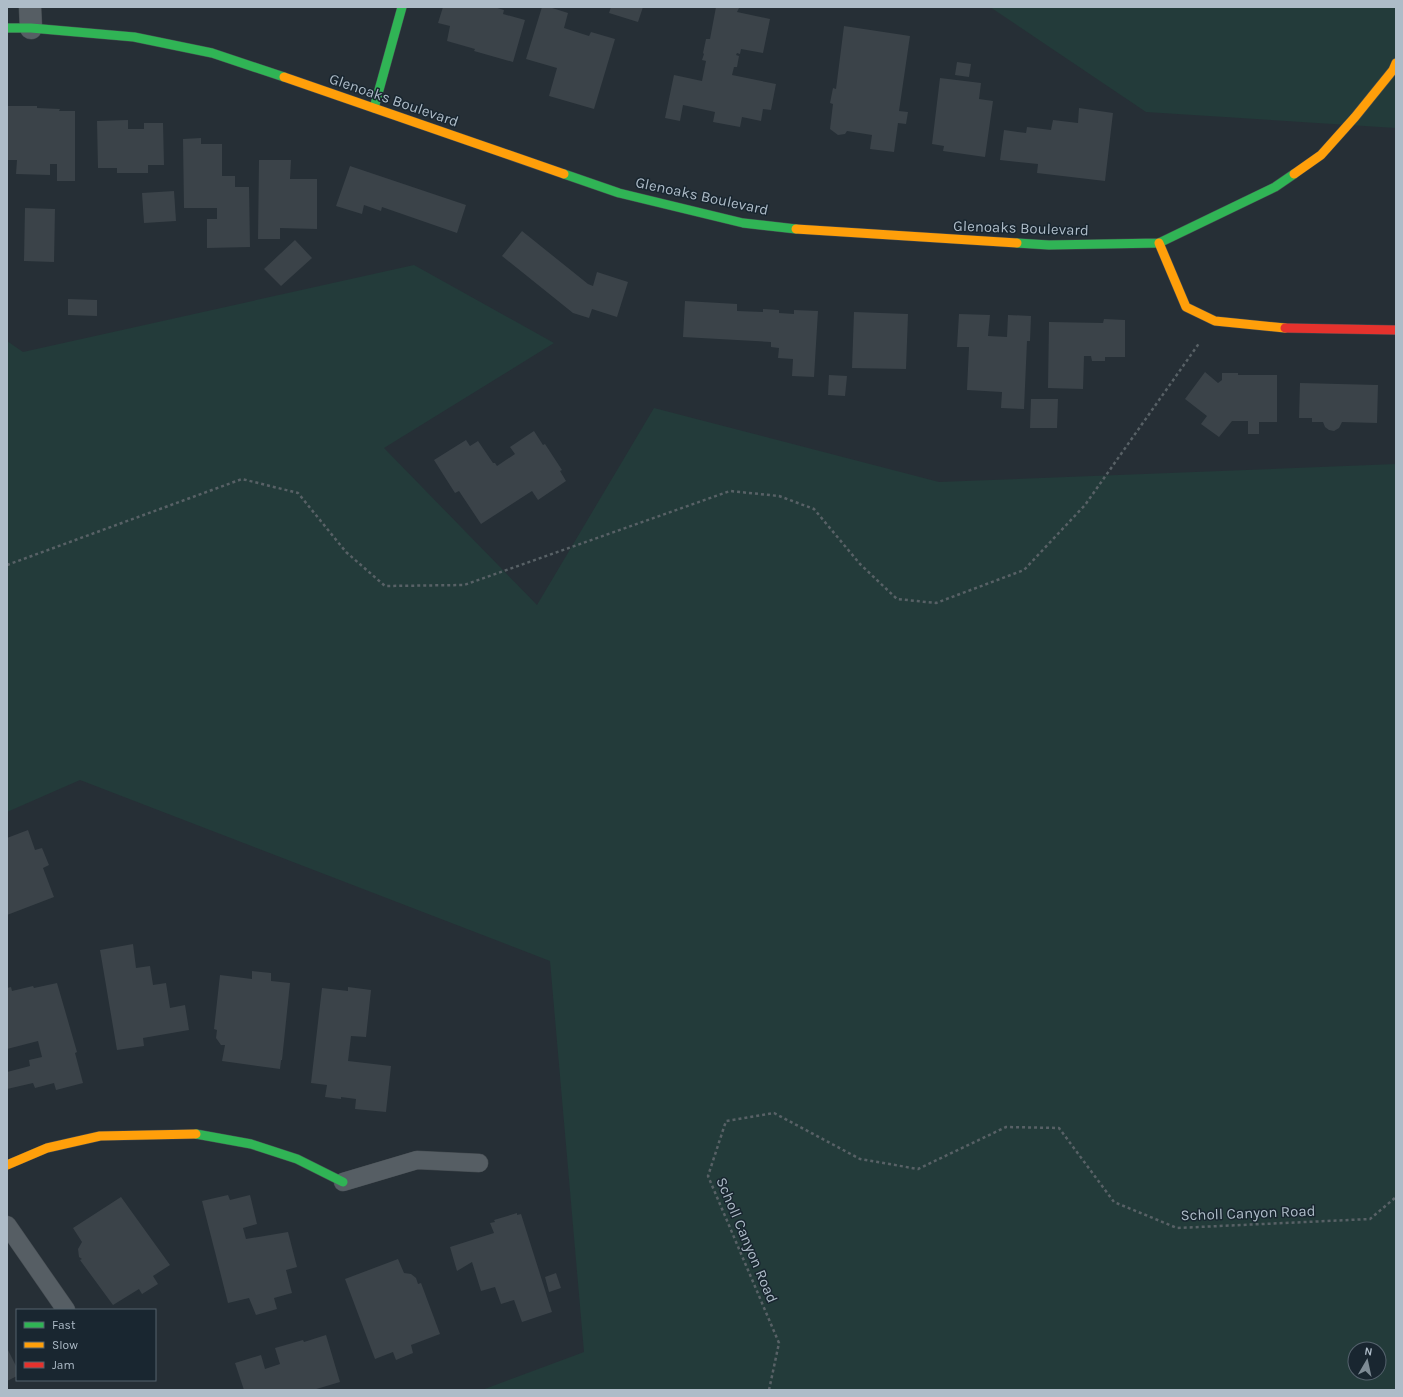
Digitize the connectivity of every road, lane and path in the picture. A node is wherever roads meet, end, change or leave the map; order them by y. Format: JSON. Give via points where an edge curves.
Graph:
{"nodes":[{"id":1,"x":402,"y":7,"type":"edge"},
{"id":2,"x":30,"y":17,"type":"edge"},
{"id":3,"x":7,"y":28,"type":"edge"},
{"id":4,"x":1396,"y":63,"type":"edge"},
{"id":5,"x":374,"y":108,"type":"junction"},
{"id":6,"x":1159,"y":243,"type":"junction"},
{"id":7,"x":1215,"y":321,"type":"junction"},
{"id":8,"x":1396,"y":330,"type":"edge"},
{"id":9,"x":7,"y":565,"type":"edge"},
{"id":10,"x":479,"y":1163,"type":"dead end"},
{"id":11,"x":7,"y":1165,"type":"edge"},
{"id":12,"x":343,"y":1182,"type":"joint"},
{"id":13,"x":1396,"y":1197,"type":"edge"},
{"id":14,"x":7,"y":1225,"type":"edge"},
{"id":15,"x":65,"y":1309,"type":"edge"},
{"id":16,"x":768,"y":1390,"type":"edge"}],
"edges":[{"from":1,"to":5,"type":"street"},
{"from":2,"to":3,"type":"street","name":"Glenoaks Boulevard"},
{"from":2,"to":5,"type":"street","name":"Glenoaks Boulevard","via":[[212,53]]},
{"from":4,"to":6,"type":"street","name":"Glenoaks Boulevard","via":[[1355,117],[1321,155],[1275,187]]},
{"from":5,"to":6,"type":"street","name":"Glenoaks Boulevard","via":[[619,193],[743,223],[1049,245]]},
{"from":6,"to":7,"type":"street","via":[[1186,307]]},
{"from":7,"to":8,"type":"street","via":[[1296,329]]},
{"from":7,"to":9,"type":"path","via":[[1085,505],[1024,570],[936,603],[897,599],[860,564],[814,509],[779,496],[730,491],[464,585],[385,586],[346,552],[298,493],[242,479]]},
{"from":10,"to":12,"type":"lane","via":[[417,1160]]},
{"from":11,"to":12,"type":"street","via":[[47,1148],[100,1136],[200,1134],[251,1144],[297,1159]]},
{"from":13,"to":16,"type":"path","name":"Scholl Canyon Road","via":[[1370,1219],[1177,1228],[1114,1202],[1059,1128],[1006,1127],[918,1169],[860,1159],[774,1113],[726,1120],[708,1176],[779,1343]]},
{"from":14,"to":15,"type":"lane"}]}
